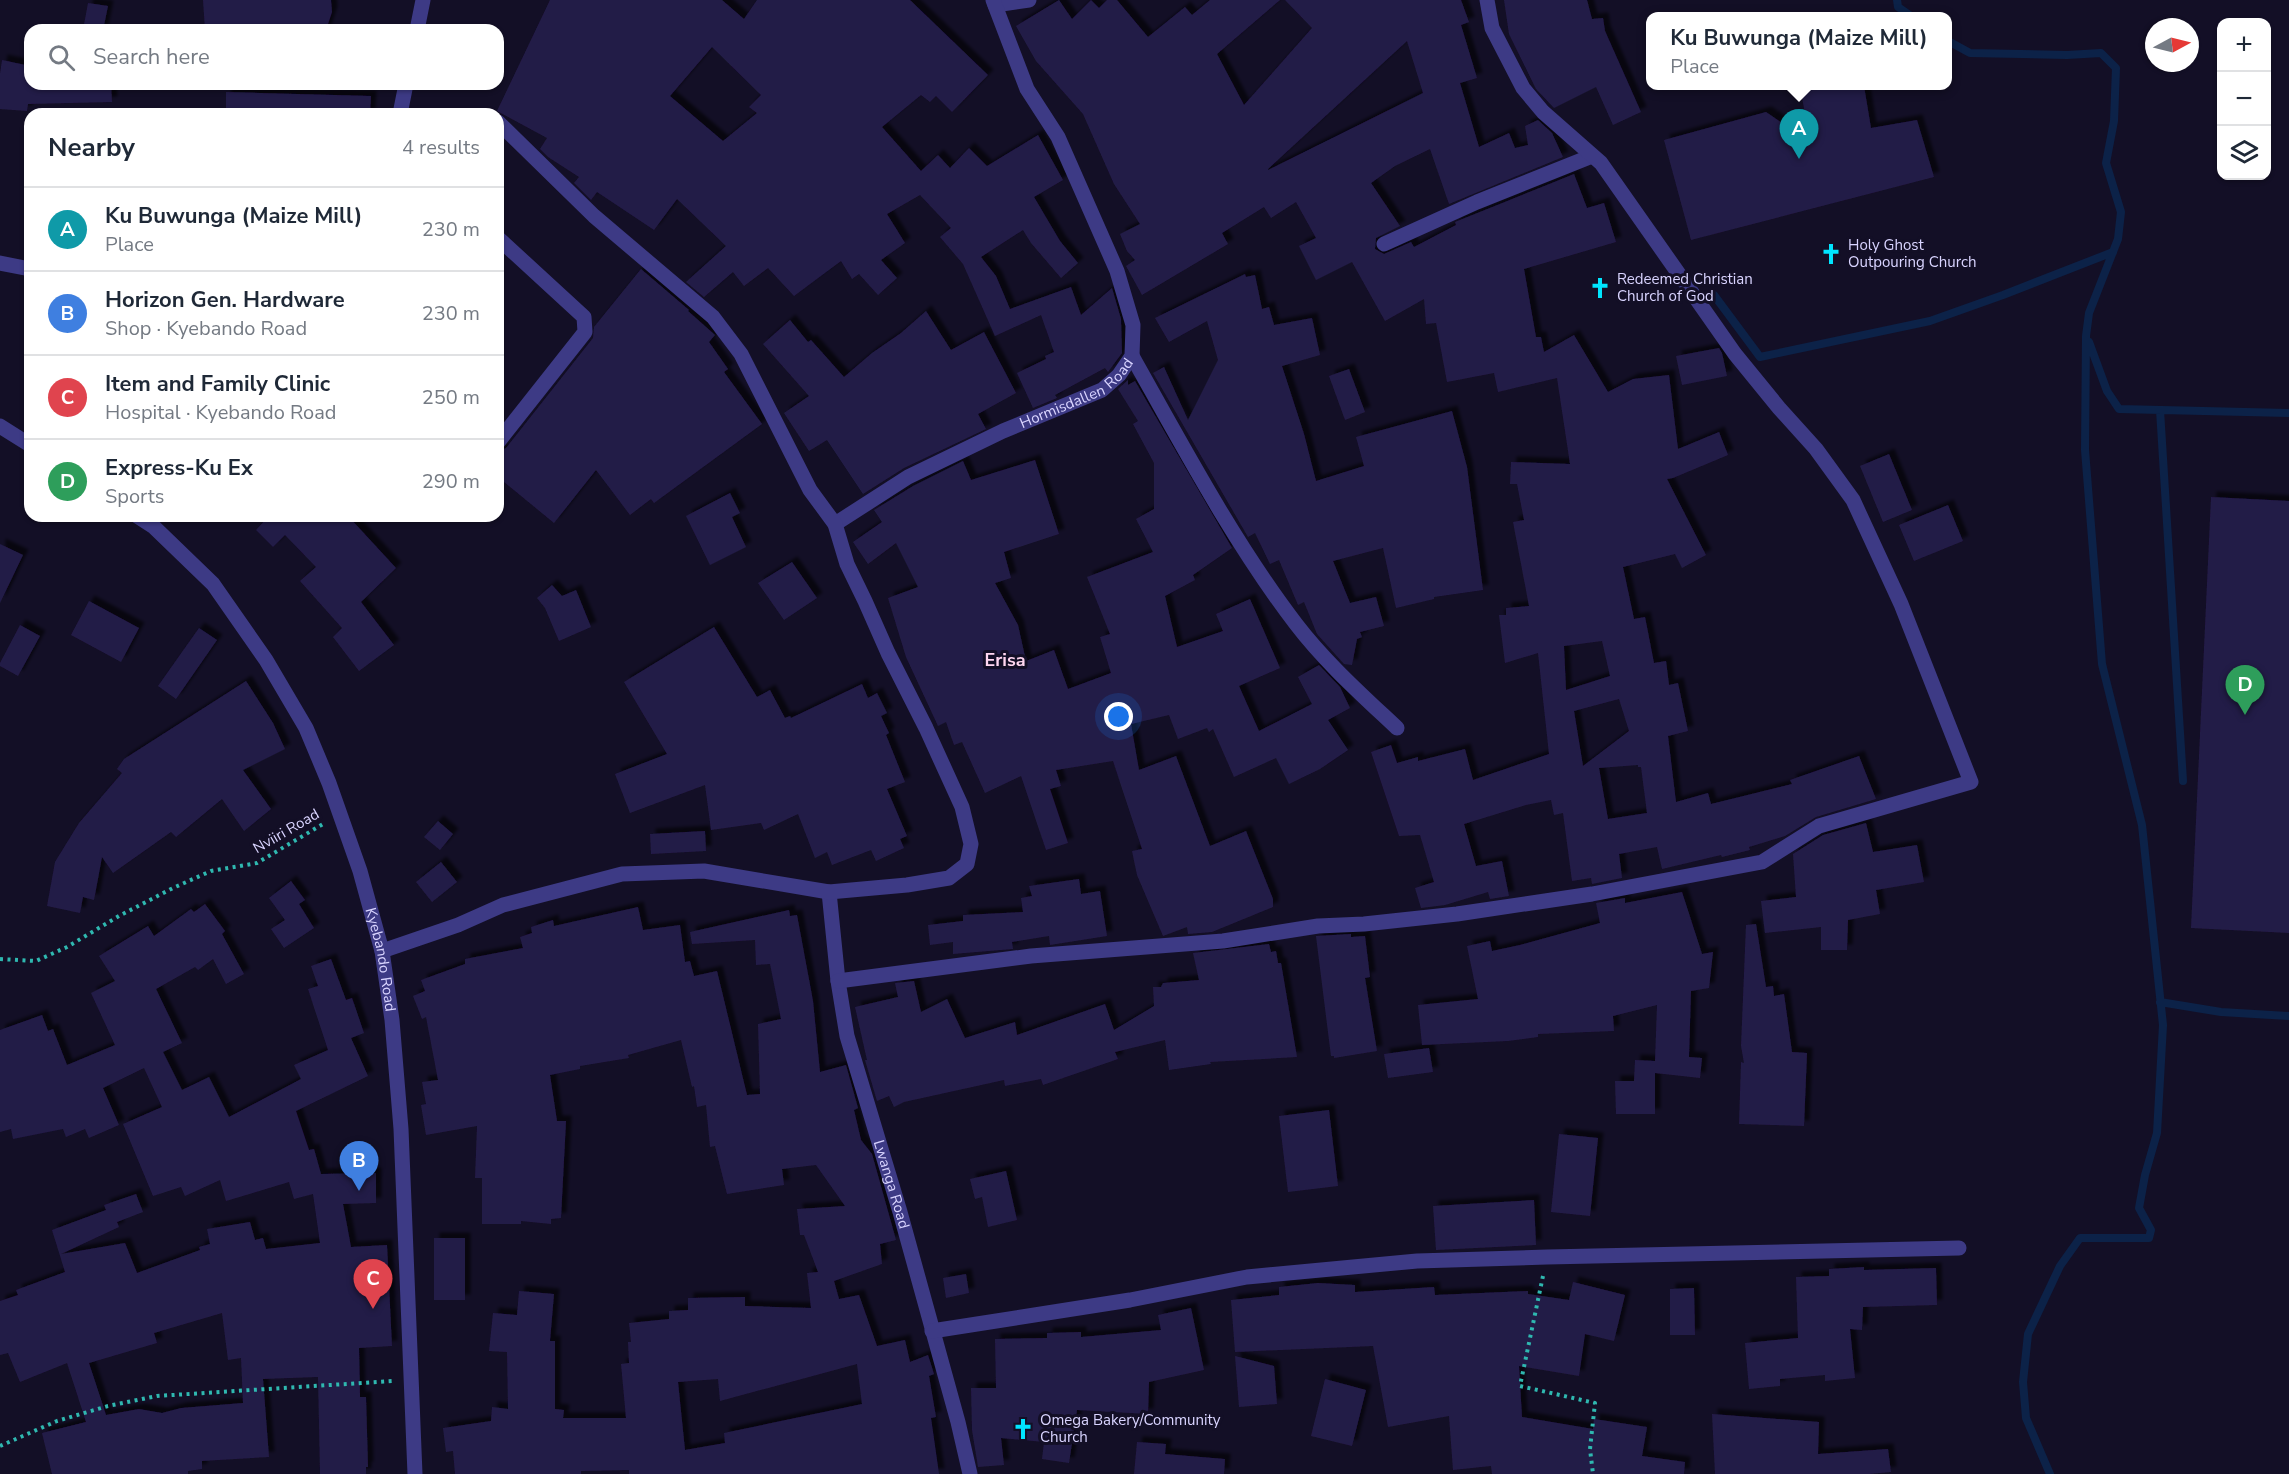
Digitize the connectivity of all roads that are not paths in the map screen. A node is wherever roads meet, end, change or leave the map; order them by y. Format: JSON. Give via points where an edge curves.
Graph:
{"nodes":[{"id":1,"x":423,"y":0,"type":"edge"},
{"id":2,"x":1029,"y":0,"type":"edge"},
{"id":3,"x":1487,"y":0,"type":"edge"},
{"id":4,"x":994,"y":2,"type":"edge"},
{"id":5,"x":418,"y":24,"type":"edge"},
{"id":6,"x":405,"y":90,"type":"edge"},
{"id":7,"x":401,"y":108,"type":"edge"},
{"id":8,"x":504,"y":128,"type":"edge"},
{"id":9,"x":1592,"y":156,"type":"junction"},
{"id":10,"x":504,"y":244,"type":"edge"},
{"id":11,"x":1384,"y":244,"type":"dead end"},
{"id":12,"x":0,"y":263,"type":"edge"},
{"id":13,"x":24,"y":268,"type":"edge"},
{"id":14,"x":1132,"y":356,"type":"junction"},
{"id":15,"x":0,"y":426,"type":"edge"},
{"id":16,"x":504,"y":434,"type":"edge"},
{"id":17,"x":24,"y":441,"type":"edge"},
{"id":18,"x":146,"y":522,"type":"edge"},
{"id":19,"x":835,"y":524,"type":"junction"},
{"id":20,"x":1397,"y":728,"type":"dead end"},
{"id":21,"x":829,"y":892,"type":"junction"},
{"id":22,"x":382,"y":951,"type":"junction"},
{"id":23,"x":838,"y":981,"type":"junction"},
{"id":24,"x":1959,"y":1248,"type":"dead end"},
{"id":25,"x":932,"y":1331,"type":"junction"},
{"id":26,"x":415,"y":1474,"type":"edge"},
{"id":27,"x":970,"y":1474,"type":"edge"}],
"edges":[{"from":1,"to":5,"type":"street"},
{"from":2,"to":4,"type":"street"},
{"from":3,"to":9,"type":"street","via":[[1492,28],[1523,88],[1543,112]]},
{"from":4,"to":14,"type":"street","name":"Hormisdallen Road","via":[[1027,89],[1058,137],[1117,271],[1133,324]]},
{"from":6,"to":7,"type":"street"},
{"from":8,"to":19,"type":"street","via":[[594,216],[713,317],[741,354],[810,490]]},
{"from":9,"to":11,"type":"street"},
{"from":9,"to":23,"type":"street","via":[[1601,163],[1735,354],[1816,449],[1853,500],[1901,604],[1971,782],[1819,826],[1762,862],[1592,894],[1457,914],[1318,926],[1223,942],[1031,956]]},
{"from":10,"to":16,"type":"street","via":[[584,317],[585,332]]},
{"from":12,"to":13,"type":"street"},
{"from":14,"to":19,"type":"street","name":"Hormisdallen Road","via":[[1102,390],[1003,431],[908,477]]},
{"from":14,"to":20,"type":"street","via":[[1244,548],[1296,624]]},
{"from":15,"to":17,"type":"street"},
{"from":18,"to":22,"type":"street","name":"Kyebando Road","via":[[213,584],[267,660],[306,728],[360,871]]},
{"from":19,"to":21,"type":"street","via":[[847,564],[962,807],[971,844],[967,864],[949,878]]},
{"from":21,"to":22,"type":"street","via":[[704,871],[622,874],[503,904],[458,925]]},
{"from":21,"to":23,"type":"street","name":"Lwanga Road"},
{"from":22,"to":26,"type":"street","name":"Kyebando Road","via":[[401,1129]]},
{"from":23,"to":25,"type":"street","name":"Lwanga Road","via":[[847,1036]]},
{"from":24,"to":25,"type":"street","via":[[1417,1261],[1247,1277]]},
{"from":25,"to":27,"type":"street","name":"Lwanga Road"}]}
